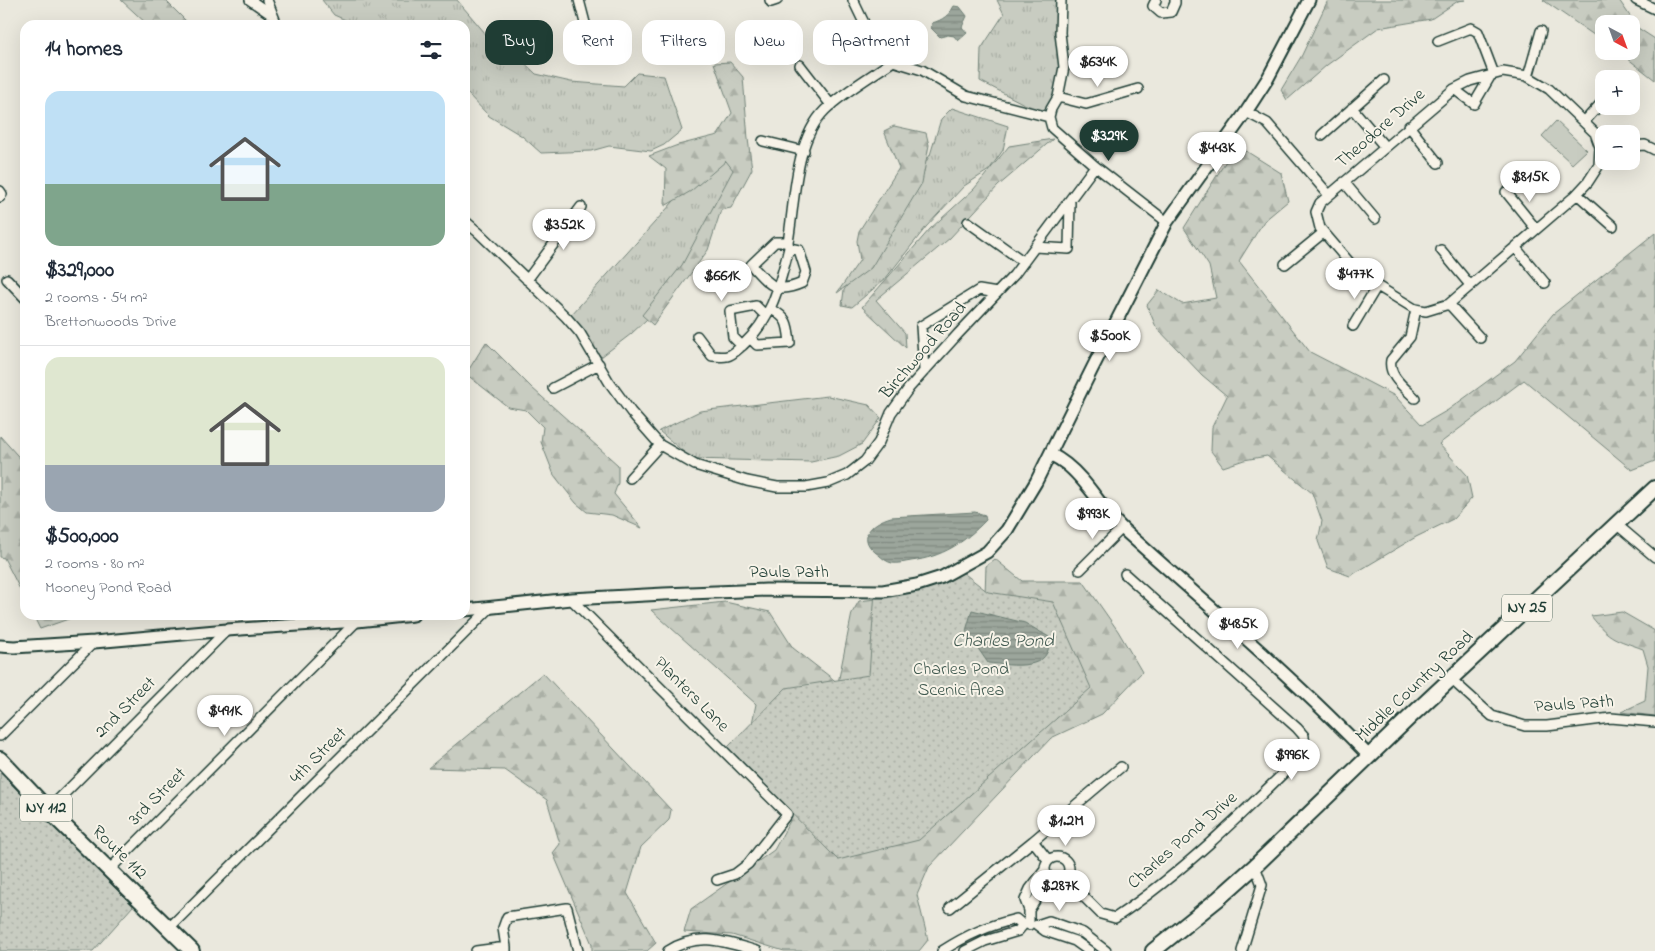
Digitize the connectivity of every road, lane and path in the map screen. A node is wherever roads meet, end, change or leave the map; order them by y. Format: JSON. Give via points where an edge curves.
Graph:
{"nodes":[{"id":1,"x":250,"y":0,"type":"edge"},
{"id":2,"x":267,"y":0,"type":"edge"},
{"id":3,"x":579,"y":0,"type":"edge"},
{"id":4,"x":770,"y":0,"type":"edge"},
{"id":5,"x":778,"y":0,"type":"edge"},
{"id":6,"x":853,"y":0,"type":"edge"},
{"id":7,"x":1060,"y":0,"type":"edge"},
{"id":8,"x":1156,"y":0,"type":"edge"},
{"id":9,"x":1175,"y":0,"type":"edge"},
{"id":10,"x":1309,"y":0,"type":"edge"},
{"id":11,"x":1636,"y":0,"type":"edge"},
{"id":12,"x":1655,"y":9,"type":"edge"},
{"id":13,"x":272,"y":15,"type":"junction"},
{"id":14,"x":274,"y":20,"type":"edge"},
{"id":15,"x":584,"y":20,"type":"edge"},
{"id":16,"x":863,"y":20,"type":"edge"},
{"id":17,"x":1541,"y":31,"type":"dead end"},
{"id":18,"x":1438,"y":40,"type":"dead end"},
{"id":19,"x":800,"y":65,"type":"dead end"},
{"id":20,"x":887,"y":65,"type":"edge"},
{"id":21,"x":906,"y":65,"type":"edge"},
{"id":22,"x":1493,"y":74,"type":"junction"},
{"id":23,"x":1528,"y":77,"type":"junction"},
{"id":24,"x":1384,"y":80,"type":"dead end"},
{"id":25,"x":1138,"y":89,"type":"dead end"},
{"id":26,"x":1454,"y":89,"type":"junction"},
{"id":27,"x":1058,"y":97,"type":"junction"},
{"id":28,"x":831,"y":105,"type":"junction"},
{"id":29,"x":1352,"y":108,"type":"junction"},
{"id":30,"x":1595,"y":110,"type":"edge"},
{"id":31,"x":1246,"y":112,"type":"junction"},
{"id":32,"x":1049,"y":118,"type":"junction"},
{"id":33,"x":1584,"y":122,"type":"junction"},
{"id":34,"x":1409,"y":126,"type":"junction"},
{"id":35,"x":1595,"y":133,"type":"edge"},
{"id":36,"x":1322,"y":134,"type":"dead end"},
{"id":37,"x":762,"y":141,"type":"dead end"},
{"id":38,"x":1640,"y":145,"type":"edge"},
{"id":39,"x":1385,"y":147,"type":"junction"},
{"id":40,"x":1655,"y":150,"type":"edge"},
{"id":41,"x":804,"y":151,"type":"junction"},
{"id":42,"x":1438,"y":163,"type":"dead end"},
{"id":43,"x":1095,"y":166,"type":"junction"},
{"id":44,"x":1596,"y":170,"type":"edge"},
{"id":45,"x":1344,"y":182,"type":"junction"},
{"id":46,"x":0,"y":191,"type":"edge"},
{"id":47,"x":1506,"y":192,"type":"dead end"},
{"id":48,"x":1577,"y":194,"type":"junction"},
{"id":49,"x":1329,"y":195,"type":"junction"},
{"id":50,"x":0,"y":197,"type":"edge"},
{"id":51,"x":1070,"y":200,"type":"junction"},
{"id":52,"x":581,"y":207,"type":"dead end"},
{"id":53,"x":1375,"y":219,"type":"dead end"},
{"id":54,"x":968,"y":222,"type":"dead end"},
{"id":55,"x":1167,"y":222,"type":"junction"},
{"id":56,"x":470,"y":225,"type":"edge"},
{"id":57,"x":1613,"y":226,"type":"dead end"},
{"id":58,"x":1536,"y":229,"type":"junction"},
{"id":59,"x":1323,"y":233,"type":"junction"},
{"id":60,"x":788,"y":245,"type":"junction"},
{"id":61,"x":1035,"y":247,"type":"junction"},
{"id":62,"x":1515,"y":247,"type":"junction"},
{"id":63,"x":1441,"y":250,"type":"dead end"},
{"id":64,"x":1024,"y":262,"type":"junction"},
{"id":65,"x":1285,"y":264,"type":"dead end"},
{"id":66,"x":7,"y":278,"type":"dead end"},
{"id":67,"x":527,"y":280,"type":"junction"},
{"id":68,"x":1545,"y":283,"type":"dead end"},
{"id":69,"x":1470,"y":285,"type":"junction"},
{"id":70,"x":1377,"y":286,"type":"junction"},
{"id":71,"x":779,"y":288,"type":"junction"},
{"id":72,"x":20,"y":292,"type":"edge"},
{"id":73,"x":997,"y":293,"type":"junction"},
{"id":74,"x":1449,"y":304,"type":"junction"},
{"id":75,"x":1416,"y":309,"type":"junction"},
{"id":76,"x":769,"y":312,"type":"junction"},
{"id":77,"x":1353,"y":326,"type":"dead end"},
{"id":78,"x":697,"y":336,"type":"dead end"},
{"id":79,"x":750,"y":338,"type":"junction"},
{"id":80,"x":1480,"y":338,"type":"dead end"},
{"id":81,"x":742,"y":346,"type":"junction"},
{"id":82,"x":599,"y":364,"type":"junction"},
{"id":83,"x":924,"y":370,"type":"junction"},
{"id":84,"x":553,"y":388,"type":"dead end"},
{"id":85,"x":1415,"y":398,"type":"dead end"},
{"id":86,"x":660,"y":445,"type":"junction"},
{"id":87,"x":1050,"y":454,"type":"junction"},
{"id":88,"x":630,"y":478,"type":"dead end"},
{"id":89,"x":1655,"y":488,"type":"edge"},
{"id":90,"x":1615,"y":523,"type":"junction"},
{"id":91,"x":1122,"y":528,"type":"junction"},
{"id":92,"x":1655,"y":557,"type":"edge"},
{"id":93,"x":1080,"y":570,"type":"dead end"},
{"id":94,"x":1125,"y":574,"type":"dead end"},
{"id":95,"x":571,"y":599,"type":"junction"},
{"id":96,"x":491,"y":607,"type":"junction"},
{"id":97,"x":470,"y":609,"type":"edge"},
{"id":98,"x":318,"y":620,"type":"edge"},
{"id":99,"x":342,"y":620,"type":"edge"},
{"id":100,"x":366,"y":620,"type":"edge"},
{"id":101,"x":356,"y":621,"type":"junction"},
{"id":102,"x":226,"y":630,"type":"junction"},
{"id":103,"x":94,"y":642,"type":"junction"},
{"id":104,"x":0,"y":646,"type":"edge"},
{"id":105,"x":1451,"y":679,"type":"junction"},
{"id":106,"x":1655,"y":722,"type":"edge"},
{"id":107,"x":0,"y":736,"type":"edge"},
{"id":108,"x":1368,"y":756,"type":"junction"},
{"id":109,"x":0,"y":759,"type":"edge"},
{"id":110,"x":1121,"y":767,"type":"dead end"},
{"id":111,"x":48,"y":810,"type":"junction"},
{"id":112,"x":1033,"y":841,"type":"junction"},
{"id":113,"x":1048,"y":860,"type":"junction"},
{"id":114,"x":1255,"y":866,"type":"junction"},
{"id":115,"x":110,"y":869,"type":"junction"},
{"id":116,"x":1044,"y":871,"type":"junction"},
{"id":117,"x":1065,"y":878,"type":"junction"},
{"id":118,"x":717,"y":880,"type":"dead end"},
{"id":119,"x":1051,"y":881,"type":"junction"},
{"id":120,"x":950,"y":908,"type":"dead end"},
{"id":121,"x":1029,"y":910,"type":"junction"},
{"id":122,"x":1030,"y":925,"type":"junction"},
{"id":123,"x":169,"y":928,"type":"junction"},
{"id":124,"x":506,"y":949,"type":"edge"},
{"id":125,"x":192,"y":951,"type":"edge"},
{"id":126,"x":476,"y":951,"type":"edge"},
{"id":127,"x":578,"y":951,"type":"edge"},
{"id":128,"x":668,"y":951,"type":"edge"},
{"id":129,"x":757,"y":951,"type":"edge"},
{"id":130,"x":942,"y":951,"type":"edge"},
{"id":131,"x":965,"y":951,"type":"edge"},
{"id":132,"x":1089,"y":951,"type":"edge"},
{"id":133,"x":1106,"y":951,"type":"edge"},
{"id":134,"x":1153,"y":951,"type":"edge"},
{"id":135,"x":1242,"y":951,"type":"edge"}],
"edges":[{"from":1,"to":13,"type":"street"},
{"from":2,"to":13,"type":"street"},
{"from":3,"to":15,"type":"street"},
{"from":4,"to":5,"type":"street"},
{"from":6,"to":16,"type":"street"},
{"from":7,"to":27,"type":"street","via":[[1064,68]]},
{"from":8,"to":9,"type":"street","via":[[1153,6],[1162,13],[1171,12]]},
{"from":10,"to":31,"type":"street","name":"Pauls Path","via":[[1268,78]]},
{"from":11,"to":12,"type":"street"},
{"from":13,"to":14,"type":"street"},
{"from":17,"to":23,"type":"street"},
{"from":18,"to":22,"type":"street","via":[[1476,29]]},
{"from":19,"to":28,"type":"street"},
{"from":20,"to":28,"type":"street"},
{"from":21,"to":32,"type":"street","via":[[922,70],[966,96]]},
{"from":22,"to":23,"type":"street","name":"Theodore Drive","via":[[1503,72]]},
{"from":22,"to":26,"type":"street","name":"Theodore Drive"},
{"from":22,"to":26,"type":"street","via":[[1474,104]]},
{"from":23,"to":33,"type":"street","name":"Theodore Drive","via":[[1549,89]]},
{"from":24,"to":29,"type":"street"},
{"from":25,"to":27,"type":"street","via":[[1086,104]]},
{"from":26,"to":34,"type":"street","name":"Theodore Drive"},
{"from":27,"to":32,"type":"street"},
{"from":28,"to":41,"type":"street","via":[[816,122]]},
{"from":29,"to":36,"type":"street"},
{"from":29,"to":39,"type":"street"},
{"from":30,"to":33,"type":"street"},
{"from":31,"to":49,"type":"street","via":[[1267,123]]},
{"from":31,"to":55,"type":"street","name":"Pauls Path"},
{"from":32,"to":43,"type":"street","via":[[1052,128]]},
{"from":33,"to":35,"type":"street","name":"Theodore Drive"},
{"from":34,"to":39,"type":"street","name":"Theodore Drive"},
{"from":34,"to":42,"type":"street"},
{"from":37,"to":41,"type":"street"},
{"from":38,"to":40,"type":"street"},
{"from":39,"to":45,"type":"street","name":"Theodore Drive"},
{"from":41,"to":60,"type":"street","via":[[796,179]]},
{"from":43,"to":51,"type":"street","name":"Birchwood Road"},
{"from":43,"to":55,"type":"street"},
{"from":44,"to":48,"type":"street","name":"Theodore Drive"},
{"from":45,"to":49,"type":"street","name":"Theodore Drive"},
{"from":45,"to":53,"type":"street"},
{"from":46,"to":50,"type":"street"},
{"from":47,"to":58,"type":"street"},
{"from":48,"to":57,"type":"street"},
{"from":48,"to":58,"type":"street","name":"Theodore Drive"},
{"from":49,"to":59,"type":"street","name":"Theodore Drive","via":[[1316,212]]},
{"from":51,"to":61,"type":"street","name":"Birchwood Road"},
{"from":51,"to":61,"type":"street","via":[[1069,249]]},
{"from":52,"to":67,"type":"street"},
{"from":54,"to":64,"type":"street"},
{"from":55,"to":87,"type":"street","name":"Pauls Path"},
{"from":56,"to":67,"type":"street","name":"Birchwood Road"},
{"from":58,"to":62,"type":"street","name":"Theodore Drive"},
{"from":59,"to":65,"type":"street"},
{"from":59,"to":70,"type":"street","name":"Theodore Drive","via":[[1356,272]]},
{"from":60,"to":71,"type":"street"},
{"from":60,"to":71,"type":"street","via":[[799,250],[806,272],[802,283],[788,290]]},
{"from":60,"to":71,"type":"street","via":[[775,242],[751,265],[770,285]]},
{"from":61,"to":64,"type":"street","name":"Birchwood Road"},
{"from":62,"to":68,"type":"street"},
{"from":62,"to":69,"type":"street","name":"Theodore Drive"},
{"from":63,"to":69,"type":"street"},
{"from":64,"to":73,"type":"street","name":"Birchwood Road"},
{"from":66,"to":72,"type":"street"},
{"from":67,"to":82,"type":"street","name":"Birchwood Road","via":[[575,328]]},
{"from":69,"to":74,"type":"street","name":"Theodore Drive"},
{"from":70,"to":75,"type":"street","name":"Theodore Drive"},
{"from":70,"to":77,"type":"street"},
{"from":71,"to":76,"type":"street"},
{"from":73,"to":83,"type":"street","name":"Birchwood Road"},
{"from":73,"to":83,"type":"street","via":[[979,290],[921,326]]},
{"from":74,"to":75,"type":"street","name":"Theodore Drive","via":[[1426,311]]},
{"from":74,"to":80,"type":"street"},
{"from":75,"to":85,"type":"street","via":[[1410,337],[1390,360],[1392,374]]},
{"from":76,"to":79,"type":"street"},
{"from":76,"to":79,"type":"street","via":[[780,314],[788,323],[790,343],[757,345]]},
{"from":76,"to":81,"type":"street","via":[[756,306],[730,311],[733,337]]},
{"from":78,"to":81,"type":"street","via":[[712,356],[729,356]]},
{"from":79,"to":81,"type":"street"},
{"from":82,"to":84,"type":"street"},
{"from":82,"to":86,"type":"street","name":"Birchwood Road","via":[[631,412]]},
{"from":83,"to":86,"type":"street","name":"Birchwood Road","via":[[891,414],[865,461],[847,475],[828,483],[777,487],[747,481],[695,465]]},
{"from":86,"to":88,"type":"street"},
{"from":87,"to":91,"type":"street","via":[[1078,475]]},
{"from":87,"to":95,"type":"street","name":"Pauls Path","via":[[1007,530],[987,552],[942,577],[917,586],[883,591],[766,590]]},
{"from":89,"to":90,"type":"main road","name":"Middle Country Road","number":"NY 25"},
{"from":90,"to":92,"type":"street"},
{"from":90,"to":105,"type":"main road","name":"Middle Country Road","number":"NY 25"},
{"from":91,"to":93,"type":"street"},
{"from":91,"to":108,"type":"street","via":[[1293,681]]},
{"from":94,"to":117,"type":"street","name":"Charles Pond Drive","via":[[1297,728],[1304,736],[1305,752],[1195,855],[1115,918],[1100,914]]},
{"from":95,"to":96,"type":"street","name":"Pauls Path"},
{"from":95,"to":118,"type":"street","name":"Planters Lane","via":[[787,814],[748,864],[735,874]]},
{"from":96,"to":97,"type":"street","name":"Pauls Path"},
{"from":96,"to":123,"type":"street","name":"4th Street"},
{"from":98,"to":102,"type":"street"},
{"from":99,"to":101,"type":"street"},
{"from":100,"to":101,"type":"street"},
{"from":101,"to":115,"type":"street","name":"3rd Street"},
{"from":102,"to":103,"type":"street"},
{"from":102,"to":111,"type":"street","name":"2nd Street"},
{"from":103,"to":104,"type":"street"},
{"from":103,"to":107,"type":"street"},
{"from":105,"to":106,"type":"street","name":"Pauls Path","via":[[1492,716],[1525,726],[1611,718]]},
{"from":105,"to":108,"type":"main road","name":"Middle Country Road","number":"NY 25"},
{"from":108,"to":114,"type":"main road","name":"Middle Country Road","number":"NY 25"},
{"from":109,"to":111,"type":"main road","name":"Route 112","number":"NY 112"},
{"from":110,"to":112,"type":"street"},
{"from":111,"to":115,"type":"main road","name":"Route 112","number":"NY 112"},
{"from":112,"to":113,"type":"street"},
{"from":112,"to":120,"type":"street"},
{"from":113,"to":116,"type":"street"},
{"from":113,"to":117,"type":"street","via":[[1052,857],[1065,859],[1069,872]]},
{"from":114,"to":134,"type":"main road","name":"Middle Country Road","number":"NY 25"},
{"from":114,"to":135,"type":"street","via":[[1262,885]]},
{"from":115,"to":123,"type":"main road","name":"Route 112","number":"NY 112"},
{"from":116,"to":119,"type":"street"},
{"from":116,"to":121,"type":"street","via":[[1025,900]]},
{"from":117,"to":119,"type":"street"},
{"from":119,"to":121,"type":"street"},
{"from":121,"to":122,"type":"street"},
{"from":122,"to":130,"type":"street","via":[[1016,919],[988,926]]},
{"from":122,"to":131,"type":"street"},
{"from":122,"to":132,"type":"street","via":[[1075,941]]},
{"from":122,"to":133,"type":"street","via":[[1049,921],[1083,933]]},
{"from":123,"to":125,"type":"main road","name":"Route 112","number":"NY 112"},
{"from":124,"to":126,"type":"street"},
{"from":124,"to":127,"type":"street","via":[[503,928],[507,916],[567,908]]},
{"from":128,"to":129,"type":"street","via":[[682,943],[715,939]]}]}
